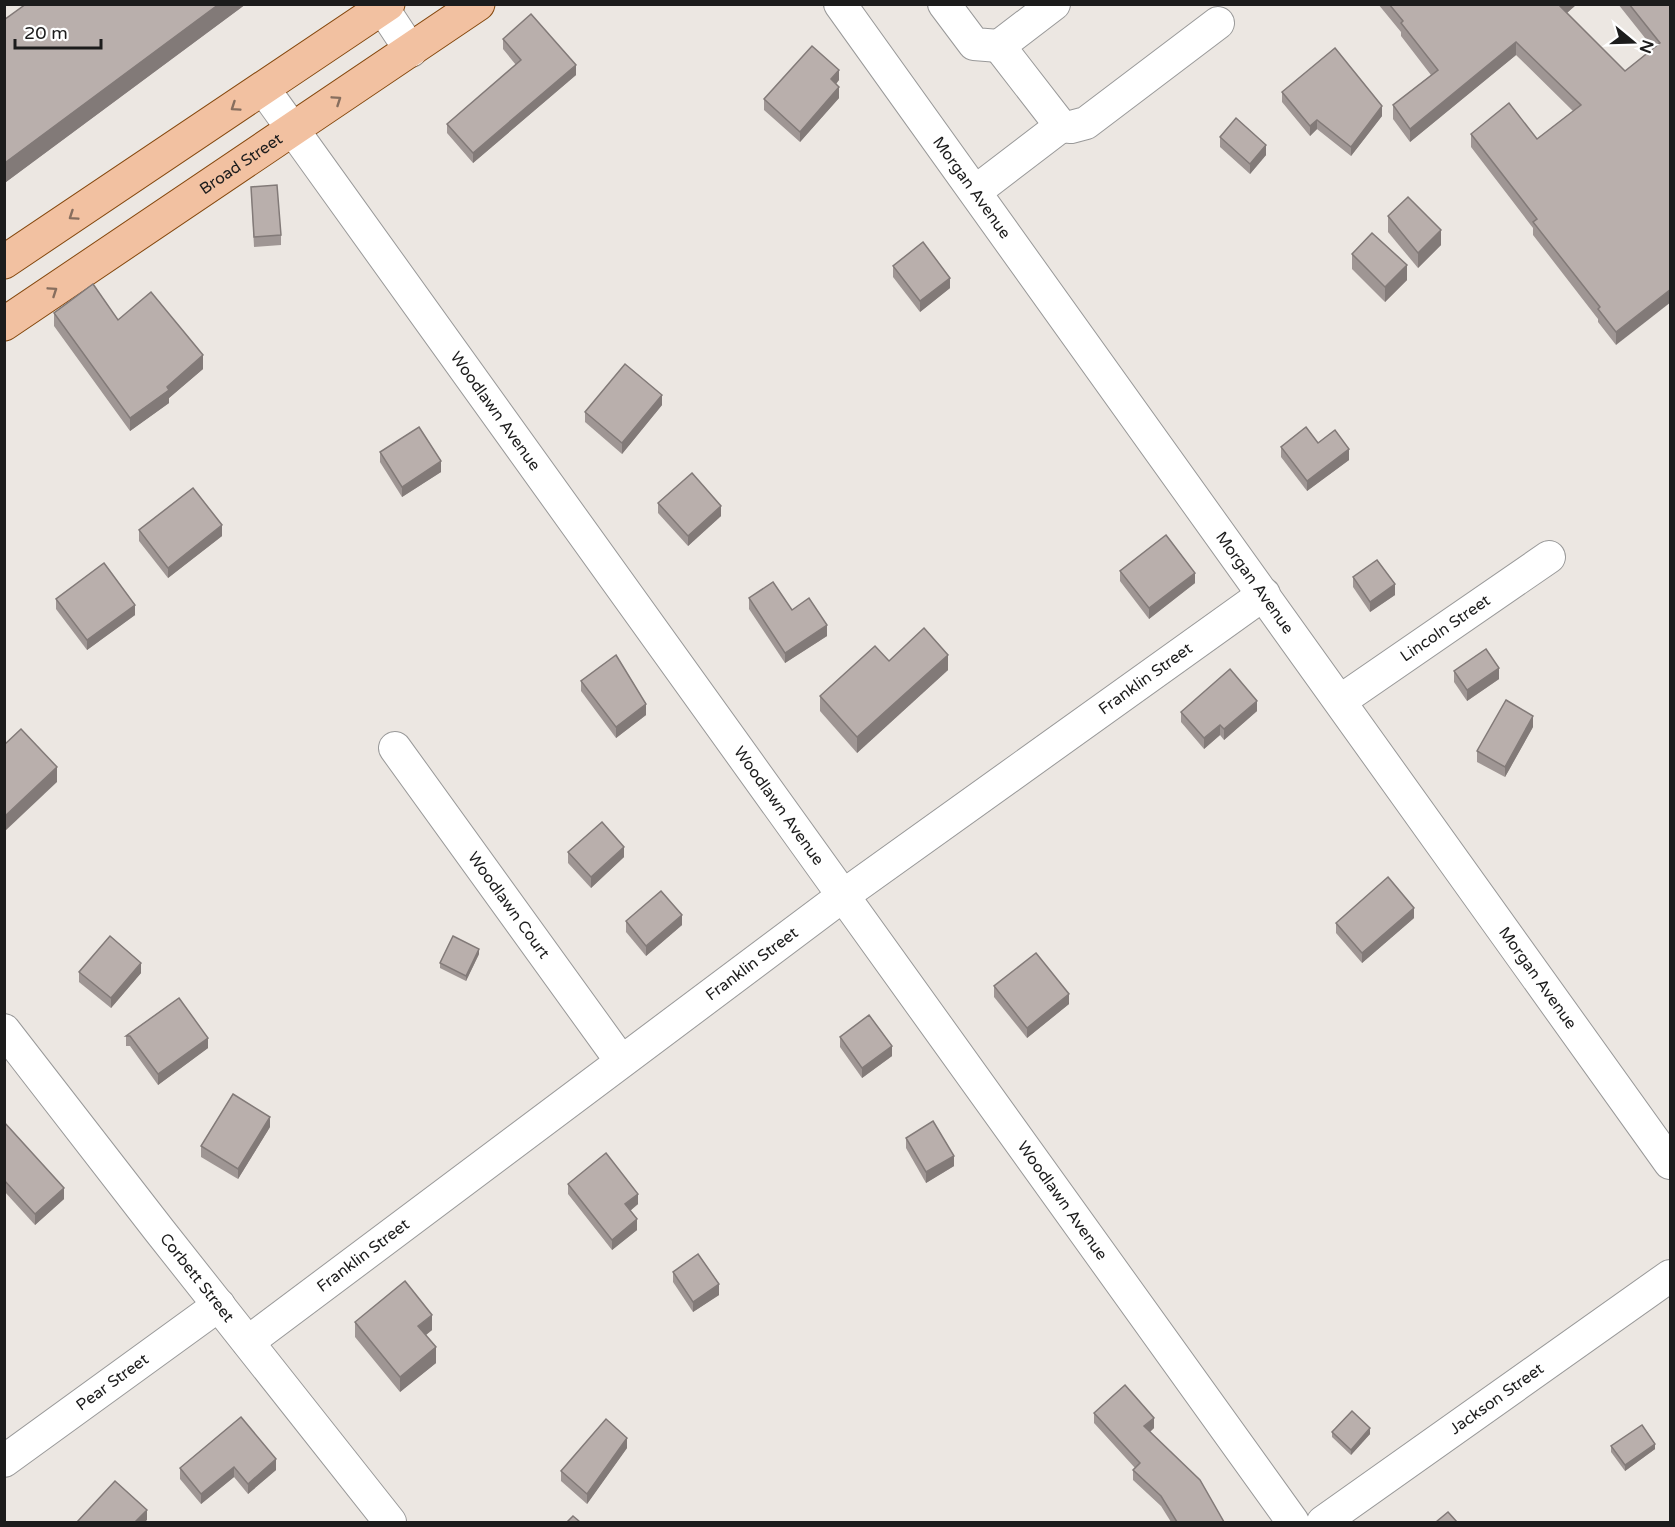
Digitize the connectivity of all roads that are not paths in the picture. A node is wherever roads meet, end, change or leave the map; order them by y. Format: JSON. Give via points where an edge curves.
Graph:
{"nodes":[{"id":1,"x":478,"y":4,"type":"edge"},
{"id":2,"x":840,"y":4,"type":"edge"},
{"id":3,"x":944,"y":4,"type":"edge"},
{"id":4,"x":1054,"y":4,"type":"edge"},
{"id":5,"x":384,"y":6,"type":"edge"},
{"id":6,"x":1218,"y":23,"type":"dead end"},
{"id":7,"x":999,"y":46,"type":"junction"},
{"id":8,"x":411,"y":51,"type":"junction"},
{"id":9,"x":264,"y":88,"type":"junction"},
{"id":10,"x":1061,"y":126,"type":"junction"},
{"id":11,"x":293,"y":130,"type":"junction"},
{"id":12,"x":976,"y":191,"type":"junction"},
{"id":13,"x":4,"y":262,"type":"edge"},
{"id":14,"x":4,"y":324,"type":"edge"},
{"id":15,"x":1549,"y":557,"type":"dead end"},
{"id":16,"x":1264,"y":594,"type":"junction"},
{"id":17,"x":1340,"y":701,"type":"junction"},
{"id":18,"x":395,"y":748,"type":"dead end"},
{"id":19,"x":844,"y":895,"type":"junction"},
{"id":20,"x":4,"y":1030,"type":"edge"},
{"id":21,"x":621,"y":1061,"type":"junction"},
{"id":22,"x":1671,"y":1162,"type":"edge"},
{"id":23,"x":1671,"y":1276,"type":"edge"},
{"id":24,"x":219,"y":1305,"type":"junction"},
{"id":25,"x":248,"y":1342,"type":"junction"},
{"id":26,"x":4,"y":1461,"type":"edge"},
{"id":27,"x":390,"y":1522,"type":"edge"},
{"id":28,"x":1293,"y":1522,"type":"edge"},
{"id":29,"x":1323,"y":1522,"type":"edge"}],
"edges":[{"from":1,"to":8,"type":"main road","name":"Broad Street"},
{"from":2,"to":12,"type":"street","name":"Morgan Avenue"},
{"from":3,"to":7,"type":"street","via":[[974,44]]},
{"from":4,"to":7,"type":"street"},
{"from":5,"to":8,"type":"street"},
{"from":5,"to":9,"type":"main road"},
{"from":6,"to":10,"type":"street","via":[[1086,123]]},
{"from":7,"to":10,"type":"street"},
{"from":11,"to":8,"type":"main road","name":"Broad Street","one_way":true},
{"from":9,"to":11,"type":"street","name":"Woodlawn Avenue"},
{"from":9,"to":13,"type":"main road","one_way":true},
{"from":10,"to":12,"type":"street"},
{"from":14,"to":11,"type":"main road","name":"Broad Street","one_way":true},
{"from":11,"to":19,"type":"street","name":"Woodlawn Avenue"},
{"from":12,"to":16,"type":"street","name":"Morgan Avenue"},
{"from":15,"to":17,"type":"street","name":"Lincoln Street"},
{"from":16,"to":17,"type":"street","name":"Morgan Avenue"},
{"from":16,"to":19,"type":"street","name":"Franklin Street"},
{"from":17,"to":22,"type":"street","name":"Morgan Avenue"},
{"from":18,"to":21,"type":"street","name":"Woodlawn Court"},
{"from":19,"to":21,"type":"street","name":"Franklin Street"},
{"from":19,"to":28,"type":"street","name":"Woodlawn Avenue"},
{"from":20,"to":24,"type":"street","name":"Corbett Street"},
{"from":21,"to":25,"type":"street","name":"Franklin Street"},
{"from":23,"to":29,"type":"street","name":"Jackson Street"},
{"from":24,"to":25,"type":"street","name":"Corbett Street"},
{"from":24,"to":26,"type":"street","name":"Pear Street"},
{"from":25,"to":27,"type":"street","name":"Corbett Street"}]}
